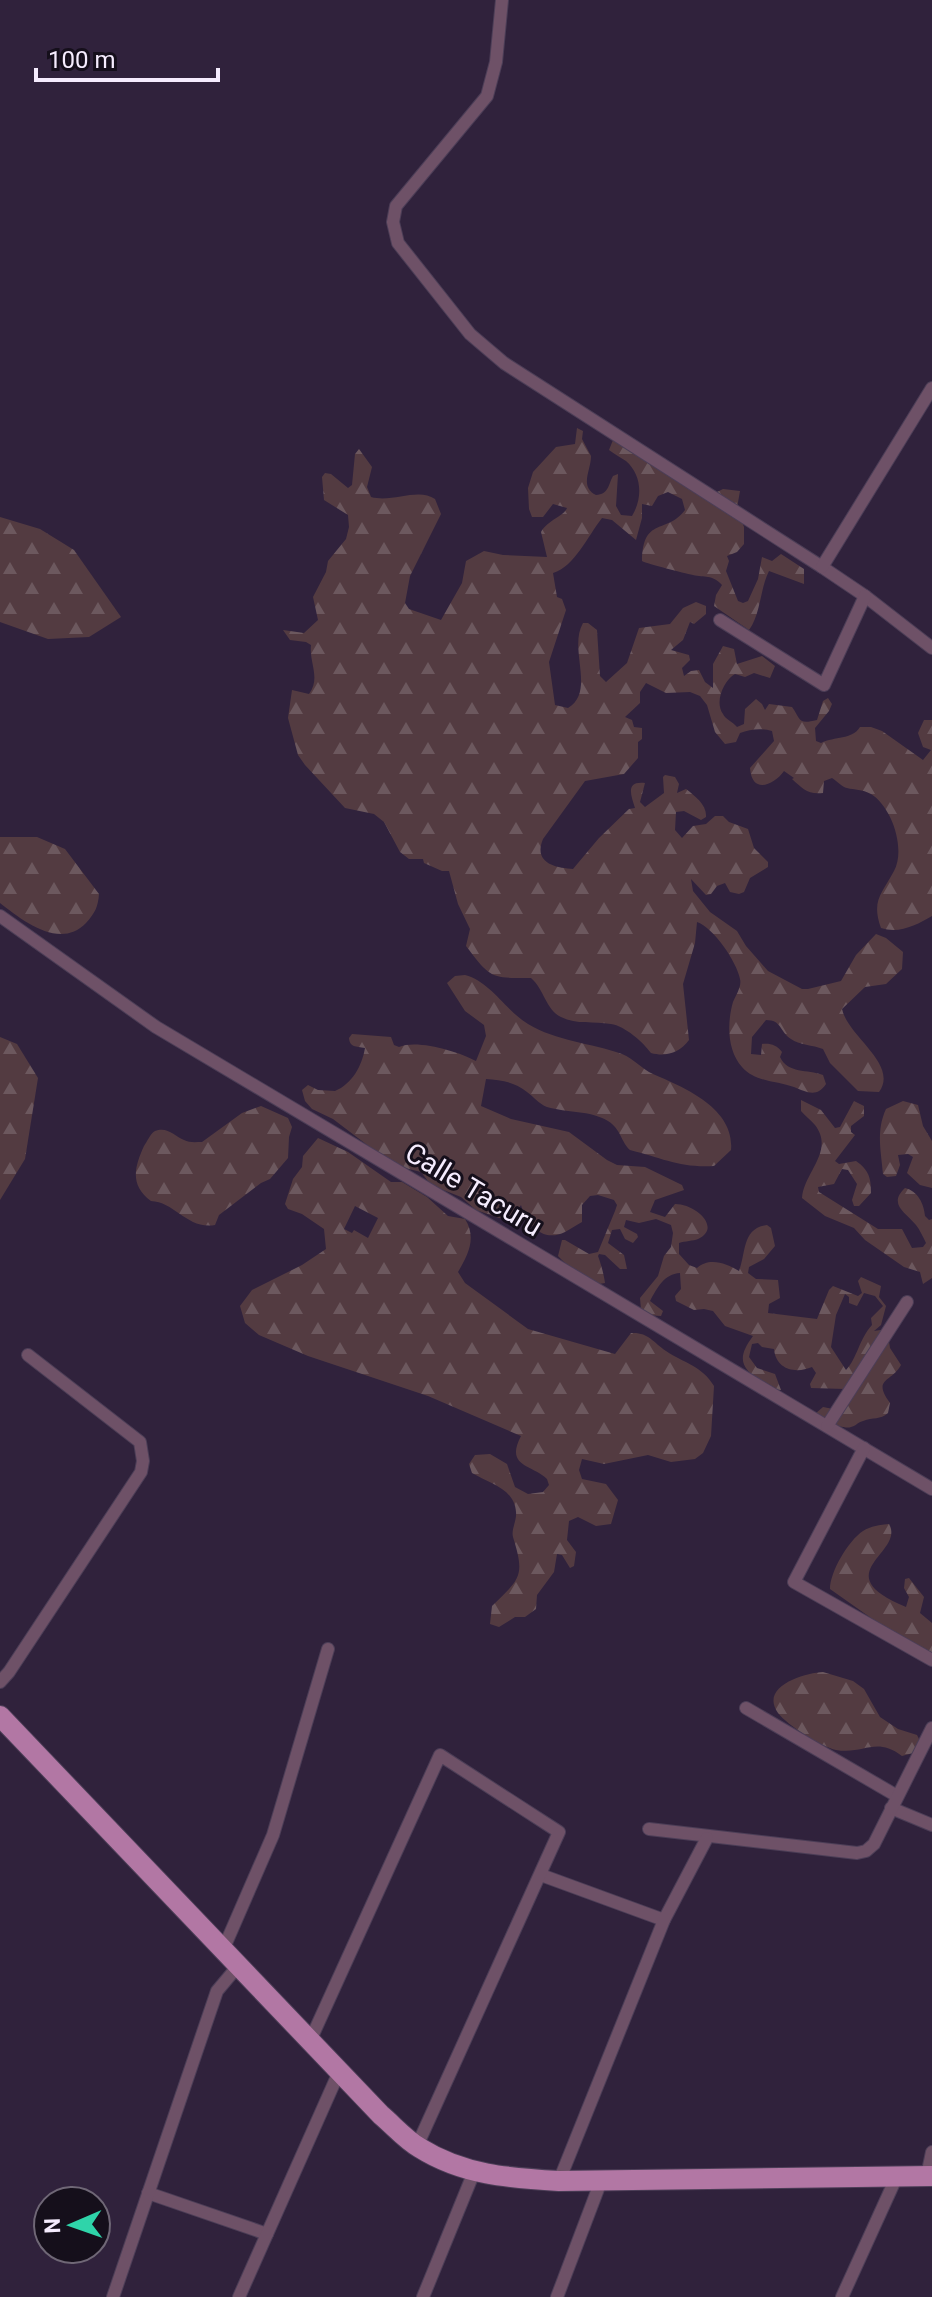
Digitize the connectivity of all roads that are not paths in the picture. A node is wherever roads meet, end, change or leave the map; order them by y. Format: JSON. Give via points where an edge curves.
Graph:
{"nodes":[{"id":1,"x":502,"y":0,"type":"edge"},
{"id":2,"x":932,"y":388,"type":"edge"},
{"id":3,"x":822,"y":567,"type":"junction"},
{"id":4,"x":865,"y":596,"type":"junction"},
{"id":5,"x":720,"y":620,"type":"dead end"},
{"id":6,"x":932,"y":648,"type":"edge"},
{"id":7,"x":0,"y":916,"type":"edge"},
{"id":8,"x":907,"y":1302,"type":"dead end"},
{"id":9,"x":28,"y":1355,"type":"dead end"},
{"id":10,"x":827,"y":1426,"type":"junction"},
{"id":11,"x":864,"y":1448,"type":"junction"},
{"id":12,"x":932,"y":1489,"type":"edge"},
{"id":13,"x":328,"y":1649,"type":"dead end"},
{"id":14,"x":932,"y":1660,"type":"edge"},
{"id":15,"x":0,"y":1682,"type":"edge"},
{"id":16,"x":746,"y":1708,"type":"dead end"},
{"id":17,"x":0,"y":1716,"type":"edge"},
{"id":18,"x":932,"y":1728,"type":"edge"},
{"id":19,"x":894,"y":1802,"type":"junction"},
{"id":20,"x":932,"y":1825,"type":"edge"},
{"id":21,"x":649,"y":1829,"type":"dead end"},
{"id":22,"x":707,"y":1838,"type":"junction"},
{"id":23,"x":541,"y":1875,"type":"junction"},
{"id":24,"x":664,"y":1920,"type":"junction"},
{"id":25,"x":223,"y":1950,"type":"junction"},
{"id":26,"x":238,"y":1966,"type":"junction"},
{"id":27,"x":310,"y":2041,"type":"junction"},
{"id":28,"x":339,"y":2072,"type":"junction"},
{"id":29,"x":417,"y":2146,"type":"junction"},
{"id":30,"x":932,"y":2152,"type":"edge"},
{"id":31,"x":474,"y":2172,"type":"junction"},
{"id":32,"x":897,"y":2176,"type":"junction"},
{"id":33,"x":929,"y":2176,"type":"edge"},
{"id":34,"x":559,"y":2181,"type":"junction"},
{"id":35,"x":601,"y":2181,"type":"junction"},
{"id":36,"x":148,"y":2193,"type":"junction"},
{"id":37,"x":267,"y":2234,"type":"junction"},
{"id":38,"x":113,"y":2297,"type":"edge"},
{"id":39,"x":239,"y":2297,"type":"edge"},
{"id":40,"x":423,"y":2297,"type":"edge"},
{"id":41,"x":557,"y":2297,"type":"edge"},
{"id":42,"x":842,"y":2297,"type":"edge"}],
"edges":[{"from":1,"to":3,"type":"street","via":[[487,96],[396,206],[398,243],[470,334],[504,363]]},
{"from":2,"to":3,"type":"street"},
{"from":3,"to":4,"type":"street"},
{"from":4,"to":5,"type":"street","via":[[824,685]]},
{"from":4,"to":6,"type":"street"},
{"from":7,"to":10,"type":"street","name":"Calle Tacuru","via":[[156,1027]]},
{"from":8,"to":10,"type":"street"},
{"from":9,"to":15,"type":"street","via":[[140,1442],[143,1461],[141,1472]]},
{"from":10,"to":11,"type":"street","name":"Calle Tacuru"},
{"from":11,"to":12,"type":"street","name":"Calle Tacuru"},
{"from":11,"to":14,"type":"street","via":[[794,1582]]},
{"from":13,"to":25,"type":"street","via":[[273,1835]]},
{"from":16,"to":19,"type":"street"},
{"from":17,"to":25,"type":"main road"},
{"from":18,"to":19,"type":"street"},
{"from":19,"to":20,"type":"street"},
{"from":19,"to":22,"type":"street","via":[[874,1844],[857,1853]]},
{"from":21,"to":22,"type":"street"},
{"from":22,"to":24,"type":"street"},
{"from":23,"to":24,"type":"street"},
{"from":23,"to":27,"type":"street","via":[[559,1832],[440,1755]]},
{"from":23,"to":29,"type":"street"},
{"from":24,"to":34,"type":"street"},
{"from":25,"to":26,"type":"main road"},
{"from":26,"to":27,"type":"main road"},
{"from":26,"to":36,"type":"street","via":[[217,1991]]},
{"from":27,"to":28,"type":"main road"},
{"from":28,"to":29,"type":"main road"},
{"from":28,"to":37,"type":"street"},
{"from":29,"to":31,"type":"main road"},
{"from":30,"to":33,"type":"street"},
{"from":31,"to":34,"type":"main road"},
{"from":31,"to":40,"type":"street"},
{"from":32,"to":33,"type":"main road"},
{"from":32,"to":35,"type":"main road"},
{"from":32,"to":42,"type":"street"},
{"from":34,"to":35,"type":"main road"},
{"from":35,"to":41,"type":"street"},
{"from":36,"to":37,"type":"street"},
{"from":36,"to":38,"type":"street"},
{"from":37,"to":39,"type":"street"}]}
